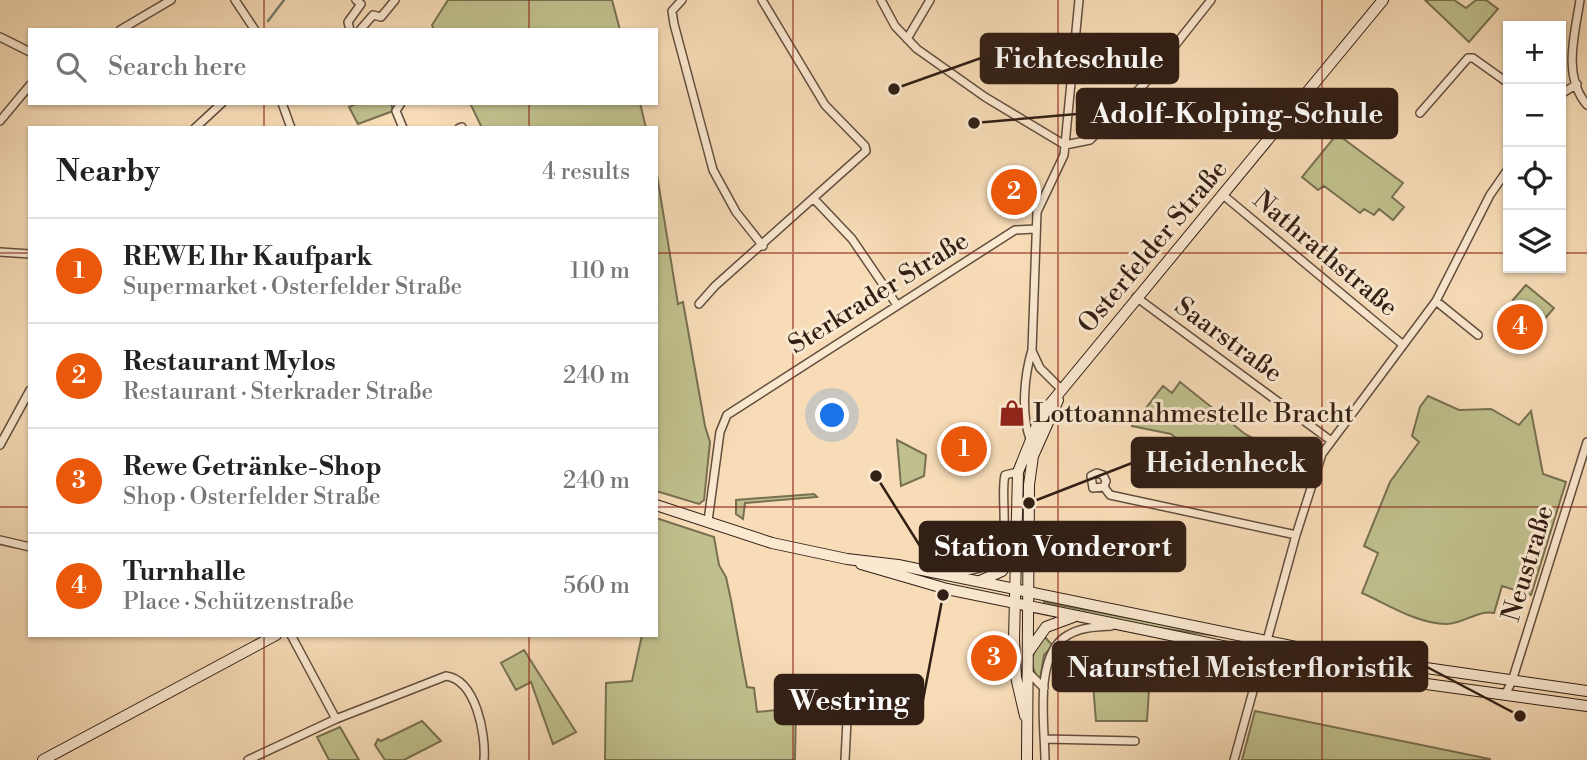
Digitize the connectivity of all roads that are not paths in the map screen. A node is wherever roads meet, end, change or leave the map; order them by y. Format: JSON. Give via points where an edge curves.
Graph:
{"nodes":[{"id":1,"x":171,"y":0,"type":"edge"},
{"id":2,"x":395,"y":0,"type":"edge"},
{"id":3,"x":682,"y":0,"type":"edge"},
{"id":4,"x":762,"y":0,"type":"edge"},
{"id":5,"x":881,"y":0,"type":"edge"},
{"id":6,"x":930,"y":0,"type":"edge"},
{"id":7,"x":1079,"y":0,"type":"edge"},
{"id":8,"x":1211,"y":0,"type":"edge"},
{"id":9,"x":1383,"y":0,"type":"edge"},
{"id":10,"x":1580,"y":0,"type":"edge"},
{"id":11,"x":241,"y":2,"type":"edge"},
{"id":12,"x":358,"y":2,"type":"edge"},
{"id":13,"x":373,"y":15,"type":"junction"},
{"id":14,"x":123,"y":28,"type":"edge"},
{"id":15,"x":254,"y":28,"type":"edge"},
{"id":16,"x":350,"y":28,"type":"edge"},
{"id":17,"x":362,"y":28,"type":"edge"},
{"id":18,"x":0,"y":37,"type":"edge"},
{"id":19,"x":907,"y":40,"type":"junction"},
{"id":20,"x":28,"y":50,"type":"edge"},
{"id":21,"x":1503,"y":79,"type":"edge"},
{"id":22,"x":1577,"y":84,"type":"junction"},
{"id":23,"x":28,"y":87,"type":"edge"},
{"id":24,"x":1566,"y":91,"type":"edge"},
{"id":25,"x":220,"y":105,"type":"edge"},
{"id":26,"x":283,"y":105,"type":"edge"},
{"id":27,"x":400,"y":105,"type":"edge"},
{"id":28,"x":1587,"y":105,"type":"edge"},
{"id":29,"x":1420,"y":113,"type":"dead end"},
{"id":30,"x":0,"y":121,"type":"edge"},
{"id":31,"x":197,"y":126,"type":"edge"},
{"id":32,"x":290,"y":126,"type":"edge"},
{"id":33,"x":401,"y":126,"type":"edge"},
{"id":34,"x":1065,"y":145,"type":"junction"},
{"id":35,"x":1503,"y":176,"type":"edge"},
{"id":36,"x":1223,"y":195,"type":"junction"},
{"id":37,"x":815,"y":200,"type":"junction"},
{"id":38,"x":1035,"y":229,"type":"junction"},
{"id":39,"x":763,"y":246,"type":"junction"},
{"id":40,"x":0,"y":252,"type":"edge"},
{"id":41,"x":28,"y":254,"type":"edge"},
{"id":42,"x":1136,"y":298,"type":"junction"},
{"id":43,"x":1436,"y":301,"type":"junction"},
{"id":44,"x":699,"y":304,"type":"dead end"},
{"id":45,"x":897,"y":305,"type":"junction"},
{"id":46,"x":1478,"y":335,"type":"dead end"},
{"id":47,"x":1402,"y":344,"type":"junction"},
{"id":48,"x":1032,"y":350,"type":"junction"},
{"id":49,"x":1061,"y":389,"type":"junction"},
{"id":50,"x":28,"y":394,"type":"edge"},
{"id":51,"x":1030,"y":439,"type":"junction"},
{"id":52,"x":1330,"y":440,"type":"junction"},
{"id":53,"x":1587,"y":442,"type":"edge"},
{"id":54,"x":0,"y":445,"type":"edge"},
{"id":55,"x":1585,"y":452,"type":"edge"},
{"id":56,"x":1018,"y":472,"type":"junction"},
{"id":57,"x":1104,"y":487,"type":"dead end"},
{"id":58,"x":658,"y":506,"type":"edge"},
{"id":59,"x":704,"y":520,"type":"junction"},
{"id":60,"x":1296,"y":535,"type":"junction"},
{"id":61,"x":0,"y":540,"type":"edge"},
{"id":62,"x":28,"y":547,"type":"edge"},
{"id":63,"x":1017,"y":548,"type":"junction"},
{"id":64,"x":848,"y":559,"type":"junction"},
{"id":65,"x":948,"y":575,"type":"junction"},
{"id":66,"x":980,"y":581,"type":"junction"},
{"id":67,"x":1017,"y":589,"type":"junction"},
{"id":68,"x":1028,"y":592,"type":"junction"},
{"id":69,"x":1016,"y":603,"type":"junction"},
{"id":70,"x":1027,"y":606,"type":"junction"},
{"id":71,"x":1078,"y":616,"type":"junction"},
{"id":72,"x":1116,"y":625,"type":"junction"},
{"id":73,"x":272,"y":637,"type":"edge"},
{"id":74,"x":292,"y":637,"type":"edge"},
{"id":75,"x":1267,"y":641,"type":"junction"},
{"id":76,"x":1027,"y":654,"type":"junction"},
{"id":77,"x":1262,"y":654,"type":"junction"},
{"id":78,"x":1029,"y":673,"type":"junction"},
{"id":79,"x":898,"y":681,"type":"dead end"},
{"id":80,"x":1512,"y":681,"type":"junction"},
{"id":81,"x":1044,"y":688,"type":"junction"},
{"id":82,"x":1587,"y":691,"type":"edge"},
{"id":83,"x":1505,"y":695,"type":"junction"},
{"id":84,"x":1587,"y":706,"type":"edge"},
{"id":85,"x":1025,"y":716,"type":"junction"},
{"id":86,"x":336,"y":719,"type":"junction"},
{"id":87,"x":1045,"y":739,"type":"junction"},
{"id":88,"x":1135,"y":741,"type":"dead end"},
{"id":89,"x":43,"y":760,"type":"edge"},
{"id":90,"x":248,"y":760,"type":"edge"},
{"id":91,"x":484,"y":760,"type":"edge"},
{"id":92,"x":845,"y":760,"type":"edge"},
{"id":93,"x":1027,"y":760,"type":"edge"},
{"id":94,"x":1045,"y":760,"type":"edge"},
{"id":95,"x":1234,"y":760,"type":"edge"}],
"edges":[{"from":1,"to":14,"type":"street"},
{"from":2,"to":13,"type":"street","via":[[381,17]]},
{"from":3,"to":39,"type":"street","via":[[672,11],[674,24],[713,170],[736,212]]},
{"from":4,"to":37,"type":"street","via":[[825,105],[867,148]]},
{"from":5,"to":19,"type":"street"},
{"from":6,"to":19,"type":"street"},
{"from":7,"to":34,"type":"street"},
{"from":8,"to":34,"type":"street","via":[[1146,82],[1090,140]]},
{"from":9,"to":36,"type":"main road","name":"Osterfelder Straße"},
{"from":10,"to":22,"type":"street","via":[[1571,60]]},
{"from":11,"to":15,"type":"street"},
{"from":12,"to":13,"type":"street"},
{"from":12,"to":16,"type":"street"},
{"from":13,"to":17,"type":"street"},
{"from":18,"to":20,"type":"street"},
{"from":19,"to":34,"type":"street","via":[[985,97]]},
{"from":21,"to":29,"type":"street","via":[[1468,58]]},
{"from":22,"to":24,"type":"street"},
{"from":22,"to":28,"type":"street"},
{"from":23,"to":30,"type":"street"},
{"from":25,"to":31,"type":"street"},
{"from":26,"to":32,"type":"street"},
{"from":27,"to":33,"type":"street","via":[[396,111]]},
{"from":34,"to":38,"type":"street","via":[[1062,163],[1042,196]]},
{"from":35,"to":43,"type":"street"},
{"from":36,"to":42,"type":"main road","name":"Osterfelder Straße"},
{"from":36,"to":47,"type":"street","name":"Nathrathstraße"},
{"from":37,"to":39,"type":"street"},
{"from":37,"to":45,"type":"street","via":[[852,239]]},
{"from":38,"to":45,"type":"street","name":"Sterkrader Straße","via":[[1016,230]]},
{"from":38,"to":48,"type":"street"},
{"from":39,"to":44,"type":"street"},
{"from":40,"to":41,"type":"street"},
{"from":42,"to":49,"type":"main road","name":"Osterfelder Straße"},
{"from":42,"to":52,"type":"street","name":"Saarstraße"},
{"from":43,"to":46,"type":"street"},
{"from":43,"to":47,"type":"street"},
{"from":45,"to":59,"type":"street","name":"Sterkrader Straße","via":[[727,415]]},
{"from":47,"to":52,"type":"street"},
{"from":48,"to":49,"type":"street","via":[[1040,368]]},
{"from":48,"to":51,"type":"street","via":[[1027,366],[1026,427]]},
{"from":49,"to":51,"type":"main road","name":"Osterfelder Straße"},
{"from":49,"to":68,"type":"main road","name":"Osterfelder Straße","via":[[1032,466]]},
{"from":50,"to":54,"type":"street"},
{"from":51,"to":56,"type":"main road","name":"Osterfelder Straße"},
{"from":52,"to":60,"type":"street"},
{"from":53,"to":55,"type":"street","name":"Neustraße"},
{"from":55,"to":80,"type":"street","name":"Neustraße"},
{"from":56,"to":63,"type":"main road","name":"Osterfelder Straße"},
{"from":56,"to":65,"type":"street","name":"Osterfelder Straße","via":[[1007,473],[1003,483],[1003,536],[997,556],[989,564]]},
{"from":57,"to":60,"type":"street","via":[[1110,495]]},
{"from":58,"to":59,"type":"main road"},
{"from":59,"to":64,"type":"main road","via":[[772,543]]},
{"from":60,"to":75,"type":"street"},
{"from":61,"to":62,"type":"street"},
{"from":63,"to":66,"type":"main road","via":[[1002,571]]},
{"from":63,"to":67,"type":"main road","name":"Osterfelder Straße"},
{"from":64,"to":65,"type":"main road"},
{"from":64,"to":69,"type":"main road","via":[[894,576]]},
{"from":65,"to":66,"type":"main road"},
{"from":66,"to":67,"type":"main road"},
{"from":67,"to":68,"type":"main road"},
{"from":67,"to":69,"type":"main road","name":"Osterfelder Straße"},
{"from":68,"to":70,"type":"main road","name":"Osterfelder Straße"},
{"from":68,"to":75,"type":"main road"},
{"from":69,"to":70,"type":"main road"},
{"from":69,"to":85,"type":"main road","name":"Osterfelder Straße","via":[[1015,664]]},
{"from":70,"to":71,"type":"main road"},
{"from":70,"to":76,"type":"main road","name":"Osterfelder Straße"},
{"from":71,"to":72,"type":"main road"},
{"from":71,"to":76,"type":"main road","via":[[1046,627]]},
{"from":72,"to":77,"type":"main road"},
{"from":72,"to":81,"type":"street","via":[[1084,629],[1062,639],[1046,666]]},
{"from":73,"to":89,"type":"main road"},
{"from":74,"to":86,"type":"street"},
{"from":75,"to":77,"type":"street"},
{"from":75,"to":80,"type":"main road","via":[[1371,662]]},
{"from":76,"to":78,"type":"main road","name":"Osterfelder Straße"},
{"from":77,"to":83,"type":"main road","via":[[1368,676]]},
{"from":77,"to":95,"type":"street"},
{"from":78,"to":81,"type":"street"},
{"from":78,"to":85,"type":"main road","name":"Osterfelder Straße"},
{"from":79,"to":92,"type":"street","via":[[894,698],[848,700]]},
{"from":80,"to":82,"type":"main road"},
{"from":80,"to":83,"type":"street","name":"Neustraße"},
{"from":81,"to":87,"type":"street"},
{"from":83,"to":84,"type":"main road"},
{"from":85,"to":93,"type":"main road","name":"Osterfelder Straße"},
{"from":86,"to":90,"type":"street"},
{"from":86,"to":91,"type":"street","via":[[437,678],[455,677],[467,687],[474,705]]},
{"from":87,"to":88,"type":"street"},
{"from":87,"to":94,"type":"street"}]}
